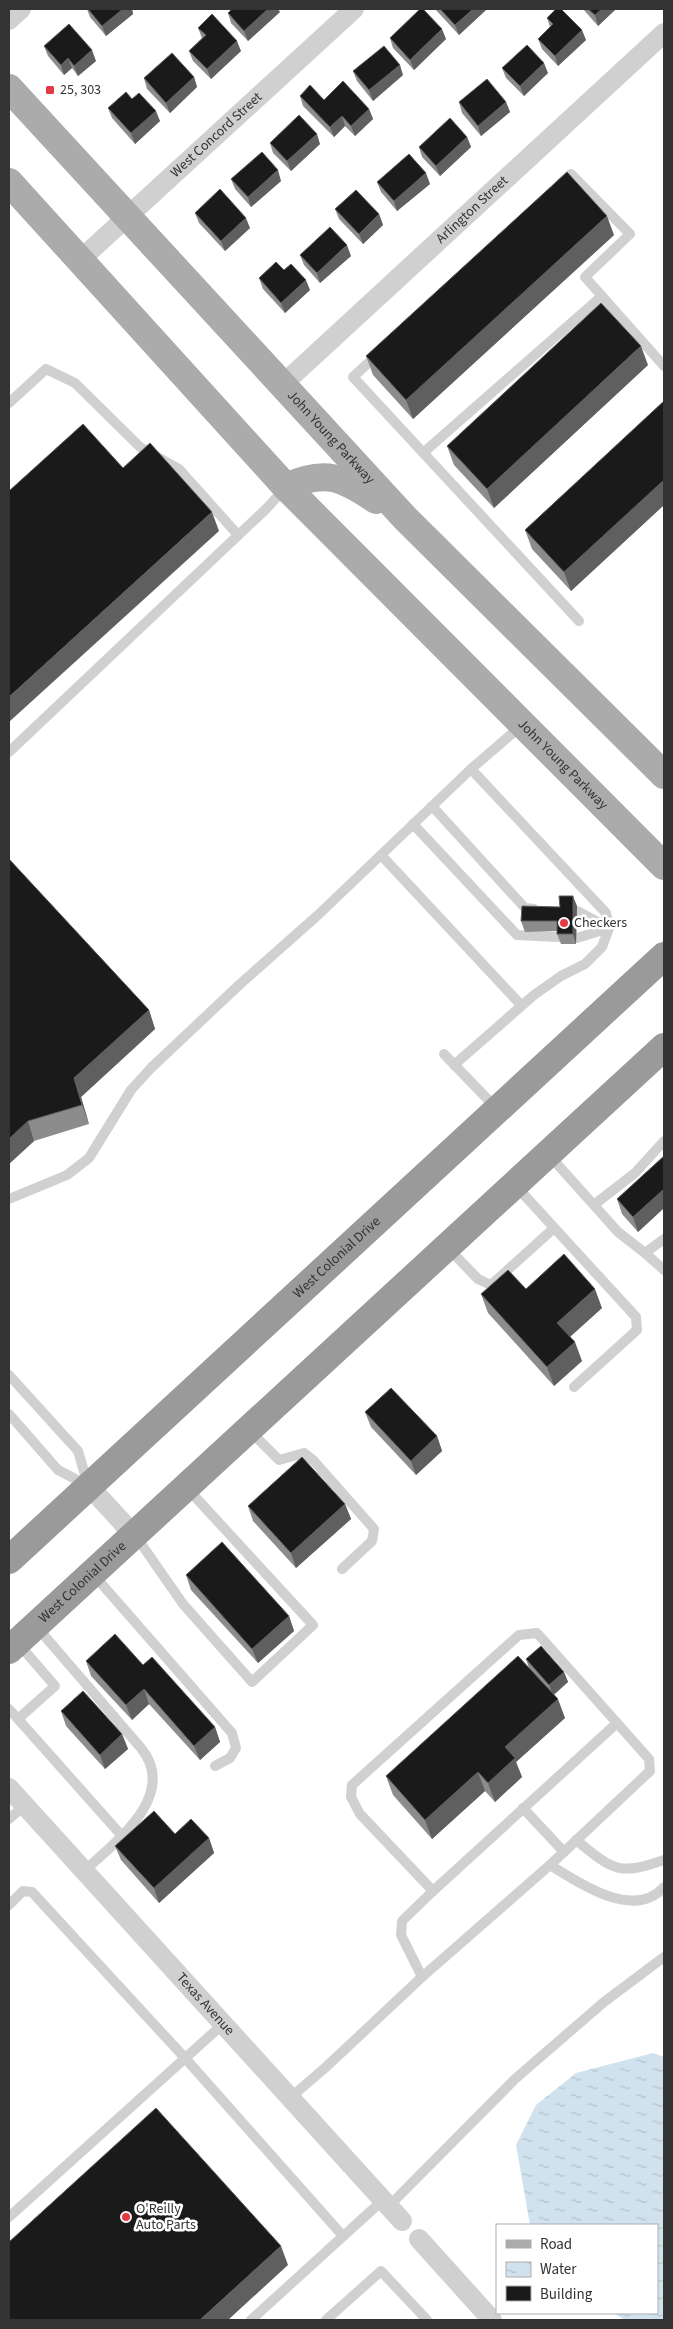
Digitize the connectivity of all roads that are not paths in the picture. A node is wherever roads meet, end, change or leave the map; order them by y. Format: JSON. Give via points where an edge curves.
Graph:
{"nodes":[{"id":1,"x":20,"y":9,"type":"edge"},
{"id":2,"x":354,"y":9,"type":"edge"},
{"id":3,"x":9,"y":20,"type":"edge"},
{"id":4,"x":664,"y":34,"type":"edge"},
{"id":5,"x":9,"y":88,"type":"edge"},
{"id":6,"x":9,"y":182,"type":"edge"},
{"id":7,"x":549,"y":194,"type":"edge"},
{"id":8,"x":127,"y":218,"type":"junction"},
{"id":9,"x":80,"y":260,"type":"junction"},
{"id":10,"x":602,"y":296,"type":"junction"},
{"id":11,"x":389,"y":343,"type":"edge"},
{"id":12,"x":664,"y":366,"type":"edge"},
{"id":13,"x":282,"y":386,"type":"junction"},
{"id":14,"x":9,"y":403,"type":"edge"},
{"id":15,"x":423,"y":453,"type":"junction"},
{"id":16,"x":286,"y":487,"type":"junction"},
{"id":17,"x":405,"y":518,"type":"junction"},
{"id":18,"x":238,"y":535,"type":"junction"},
{"id":19,"x":579,"y":621,"type":"dead end"},
{"id":20,"x":523,"y":725,"type":"junction"},
{"id":21,"x":9,"y":752,"type":"edge"},
{"id":22,"x":661,"y":765,"type":"edge"},
{"id":23,"x":471,"y":769,"type":"junction"},
{"id":24,"x":432,"y":806,"type":"junction"},
{"id":25,"x":414,"y":824,"type":"junction"},
{"id":26,"x":381,"y":855,"type":"junction"},
{"id":27,"x":664,"y":866,"type":"edge"},
{"id":28,"x":609,"y":928,"type":"junction"},
{"id":29,"x":664,"y":956,"type":"edge"},
{"id":30,"x":521,"y":1005,"type":"junction"},
{"id":31,"x":444,"y":1054,"type":"dead end"},
{"id":32,"x":660,"y":1054,"type":"edge"},
{"id":33,"x":454,"y":1065,"type":"junction"},
{"id":34,"x":497,"y":1109,"type":"junction"},
{"id":35,"x":664,"y":1142,"type":"edge"},
{"id":36,"x":547,"y":1154,"type":"junction"},
{"id":37,"x":514,"y":1184,"type":"junction"},
{"id":38,"x":9,"y":1199,"type":"edge"},
{"id":39,"x":596,"y":1204,"type":"junction"},
{"id":40,"x":554,"y":1228,"type":"junction"},
{"id":41,"x":664,"y":1238,"type":"edge"},
{"id":42,"x":446,"y":1246,"type":"junction"},
{"id":43,"x":645,"y":1253,"type":"junction"},
{"id":44,"x":664,"y":1270,"type":"edge"},
{"id":45,"x":9,"y":1375,"type":"edge"},
{"id":46,"x":574,"y":1387,"type":"dead end"},
{"id":47,"x":9,"y":1414,"type":"edge"},
{"id":48,"x":248,"y":1430,"type":"junction"},
{"id":49,"x":89,"y":1486,"type":"junction"},
{"id":50,"x":186,"y":1487,"type":"junction"},
{"id":51,"x":134,"y":1535,"type":"junction"},
{"id":52,"x":9,"y":1560,"type":"edge"},
{"id":53,"x":342,"y":1569,"type":"dead end"},
{"id":54,"x":92,"y":1573,"type":"junction"},
{"id":55,"x":21,"y":1639,"type":"edge"},
{"id":56,"x":9,"y":1708,"type":"edge"},
{"id":57,"x":18,"y":1719,"type":"junction"},
{"id":58,"x":616,"y":1722,"type":"junction"},
{"id":59,"x":215,"y":1766,"type":"dead end"},
{"id":60,"x":9,"y":1788,"type":"edge"},
{"id":61,"x":24,"y":1806,"type":"junction"},
{"id":62,"x":523,"y":1808,"type":"junction"},
{"id":63,"x":9,"y":1819,"type":"edge"},
{"id":64,"x":122,"y":1836,"type":"junction"},
{"id":65,"x":576,"y":1840,"type":"junction"},
{"id":66,"x":564,"y":1852,"type":"junction"},
{"id":67,"x":664,"y":1860,"type":"edge"},
{"id":68,"x":550,"y":1865,"type":"junction"},
{"id":69,"x":84,"y":1871,"type":"junction"},
{"id":70,"x":664,"y":1887,"type":"edge"},
{"id":71,"x":433,"y":1891,"type":"junction"},
{"id":72,"x":9,"y":1904,"type":"edge"},
{"id":73,"x":664,"y":1957,"type":"edge"},
{"id":74,"x":422,"y":1977,"type":"junction"},
{"id":75,"x":223,"y":2024,"type":"junction"},
{"id":76,"x":185,"y":2058,"type":"junction"},
{"id":77,"x":290,"y":2098,"type":"junction"},
{"id":78,"x":386,"y":2203,"type":"junction"},
{"id":79,"x":9,"y":2217,"type":"edge"},
{"id":80,"x":402,"y":2222,"type":"dead end"},
{"id":81,"x":343,"y":2236,"type":"junction"},
{"id":82,"x":419,"y":2239,"type":"dead end"},
{"id":83,"x":251,"y":2320,"type":"edge"},
{"id":84,"x":326,"y":2320,"type":"edge"},
{"id":85,"x":427,"y":2320,"type":"edge"},
{"id":86,"x":492,"y":2320,"type":"edge"}],
"edges":[{"from":1,"to":3,"type":"street"},
{"from":2,"to":8,"type":"street","name":"West Concord Street"},
{"from":4,"to":13,"type":"street","name":"Arlington Street"},
{"from":5,"to":8,"type":"main road","name":"John Young Parkway"},
{"from":6,"to":9,"type":"main road","name":"John Young Parkway"},
{"from":7,"to":10,"type":"lane","via":[[571,174],[630,234],[585,277]]},
{"from":8,"to":9,"type":"street","name":"West Concord Street"},
{"from":8,"to":13,"type":"main road","name":"John Young Parkway"},
{"from":9,"to":16,"type":"main road","name":"John Young Parkway"},
{"from":10,"to":12,"type":"lane"},
{"from":10,"to":15,"type":"lane"},
{"from":11,"to":15,"type":"lane","via":[[353,377]]},
{"from":13,"to":17,"type":"main road","name":"John Young Parkway"},
{"from":14,"to":18,"type":"lane","via":[[46,369],[75,383],[140,447],[178,469]]},
{"from":15,"to":19,"type":"lane"},
{"from":16,"to":17,"type":"main road","via":[[306,478],[328,476],[353,485]]},
{"from":16,"to":18,"type":"lane"},
{"from":16,"to":20,"type":"main road","name":"John Young Parkway"},
{"from":17,"to":22,"type":"main road","name":"John Young Parkway"},
{"from":18,"to":21,"type":"lane"},
{"from":20,"to":23,"type":"lane"},
{"from":20,"to":27,"type":"main road","name":"John Young Parkway"},
{"from":23,"to":24,"type":"lane"},
{"from":23,"to":28,"type":"lane","via":[[606,914]]},
{"from":24,"to":25,"type":"lane"},
{"from":24,"to":28,"type":"lane","via":[[524,908],[577,911]]},
{"from":25,"to":26,"type":"lane"},
{"from":25,"to":28,"type":"lane","via":[[517,935],[577,938]]},
{"from":26,"to":30,"type":"lane"},
{"from":26,"to":38,"type":"lane","via":[[151,1068],[131,1090],[88,1158],[67,1175]]},
{"from":28,"to":30,"type":"lane","via":[[602,947],[585,964],[561,976]]},
{"from":29,"to":34,"type":"highway","name":"West Colonial Drive"},
{"from":30,"to":33,"type":"lane"},
{"from":31,"to":33,"type":"lane"},
{"from":32,"to":36,"type":"highway","name":"West Colonial Drive"},
{"from":33,"to":34,"type":"lane"},
{"from":34,"to":49,"type":"highway","name":"West Colonial Drive"},
{"from":35,"to":39,"type":"lane","via":[[635,1173]]},
{"from":36,"to":37,"type":"highway","name":"West Colonial Drive"},
{"from":36,"to":39,"type":"lane"},
{"from":37,"to":40,"type":"lane"},
{"from":37,"to":42,"type":"highway","name":"West Colonial Drive"},
{"from":39,"to":43,"type":"lane","via":[[618,1232]]},
{"from":40,"to":42,"type":"lane","via":[[491,1285],[478,1279]]},
{"from":40,"to":46,"type":"lane","via":[[636,1317],[637,1330]]},
{"from":41,"to":43,"type":"lane"},
{"from":42,"to":48,"type":"highway","name":"West Colonial Drive"},
{"from":43,"to":44,"type":"lane"},
{"from":45,"to":49,"type":"lane","via":[[78,1451]]},
{"from":47,"to":49,"type":"lane","via":[[58,1470]]},
{"from":48,"to":50,"type":"highway","name":"West Colonial Drive"},
{"from":48,"to":53,"type":"lane","via":[[279,1460],[304,1453],[374,1529],[372,1541]]},
{"from":49,"to":51,"type":"street"},
{"from":49,"to":52,"type":"highway","name":"West Colonial Drive"},
{"from":50,"to":51,"type":"highway","name":"West Colonial Drive"},
{"from":50,"to":51,"type":"lane","via":[[313,1625],[252,1682],[184,1604]]},
{"from":51,"to":54,"type":"highway","name":"West Colonial Drive"},
{"from":54,"to":55,"type":"highway","name":"West Colonial Drive"},
{"from":54,"to":59,"type":"lane","via":[[232,1733],[236,1748],[230,1758]]},
{"from":55,"to":57,"type":"lane","via":[[55,1686]]},
{"from":55,"to":64,"type":"lane","via":[[150,1760],[154,1772],[152,1790],[140,1817]]},
{"from":56,"to":57,"type":"lane"},
{"from":57,"to":64,"type":"lane"},
{"from":58,"to":62,"type":"lane"},
{"from":58,"to":65,"type":"lane","via":[[649,1759],[650,1770]]},
{"from":58,"to":71,"type":"lane","via":[[537,1633],[519,1635],[352,1785],[351,1797],[360,1814]]},
{"from":60,"to":61,"type":"street","name":"Texas Avenue"},
{"from":61,"to":63,"type":"lane"},
{"from":61,"to":69,"type":"street","name":"Texas Avenue"},
{"from":62,"to":66,"type":"lane"},
{"from":62,"to":71,"type":"lane"},
{"from":64,"to":69,"type":"lane"},
{"from":65,"to":66,"type":"lane"},
{"from":65,"to":67,"type":"lane","via":[[614,1868],[635,1869]]},
{"from":66,"to":68,"type":"lane"},
{"from":68,"to":70,"type":"lane","via":[[590,1890],[614,1898],[642,1899]]},
{"from":68,"to":74,"type":"lane"},
{"from":69,"to":75,"type":"street","name":"Texas Avenue"},
{"from":71,"to":74,"type":"lane","via":[[402,1921],[401,1935]]},
{"from":72,"to":76,"type":"lane","via":[[23,1891],[32,1892]]},
{"from":73,"to":78,"type":"lane","via":[[604,2002],[516,2079]]},
{"from":74,"to":77,"type":"lane"},
{"from":75,"to":76,"type":"lane"},
{"from":75,"to":77,"type":"street","name":"Texas Avenue"},
{"from":76,"to":79,"type":"lane"},
{"from":76,"to":81,"type":"lane"},
{"from":77,"to":78,"type":"street","name":"Texas Avenue"},
{"from":78,"to":80,"type":"street","name":"Texas Avenue"},
{"from":78,"to":81,"type":"lane"},
{"from":81,"to":83,"type":"lane"},
{"from":82,"to":86,"type":"street"},
{"from":84,"to":85,"type":"lane","via":[[381,2270]]}]}
